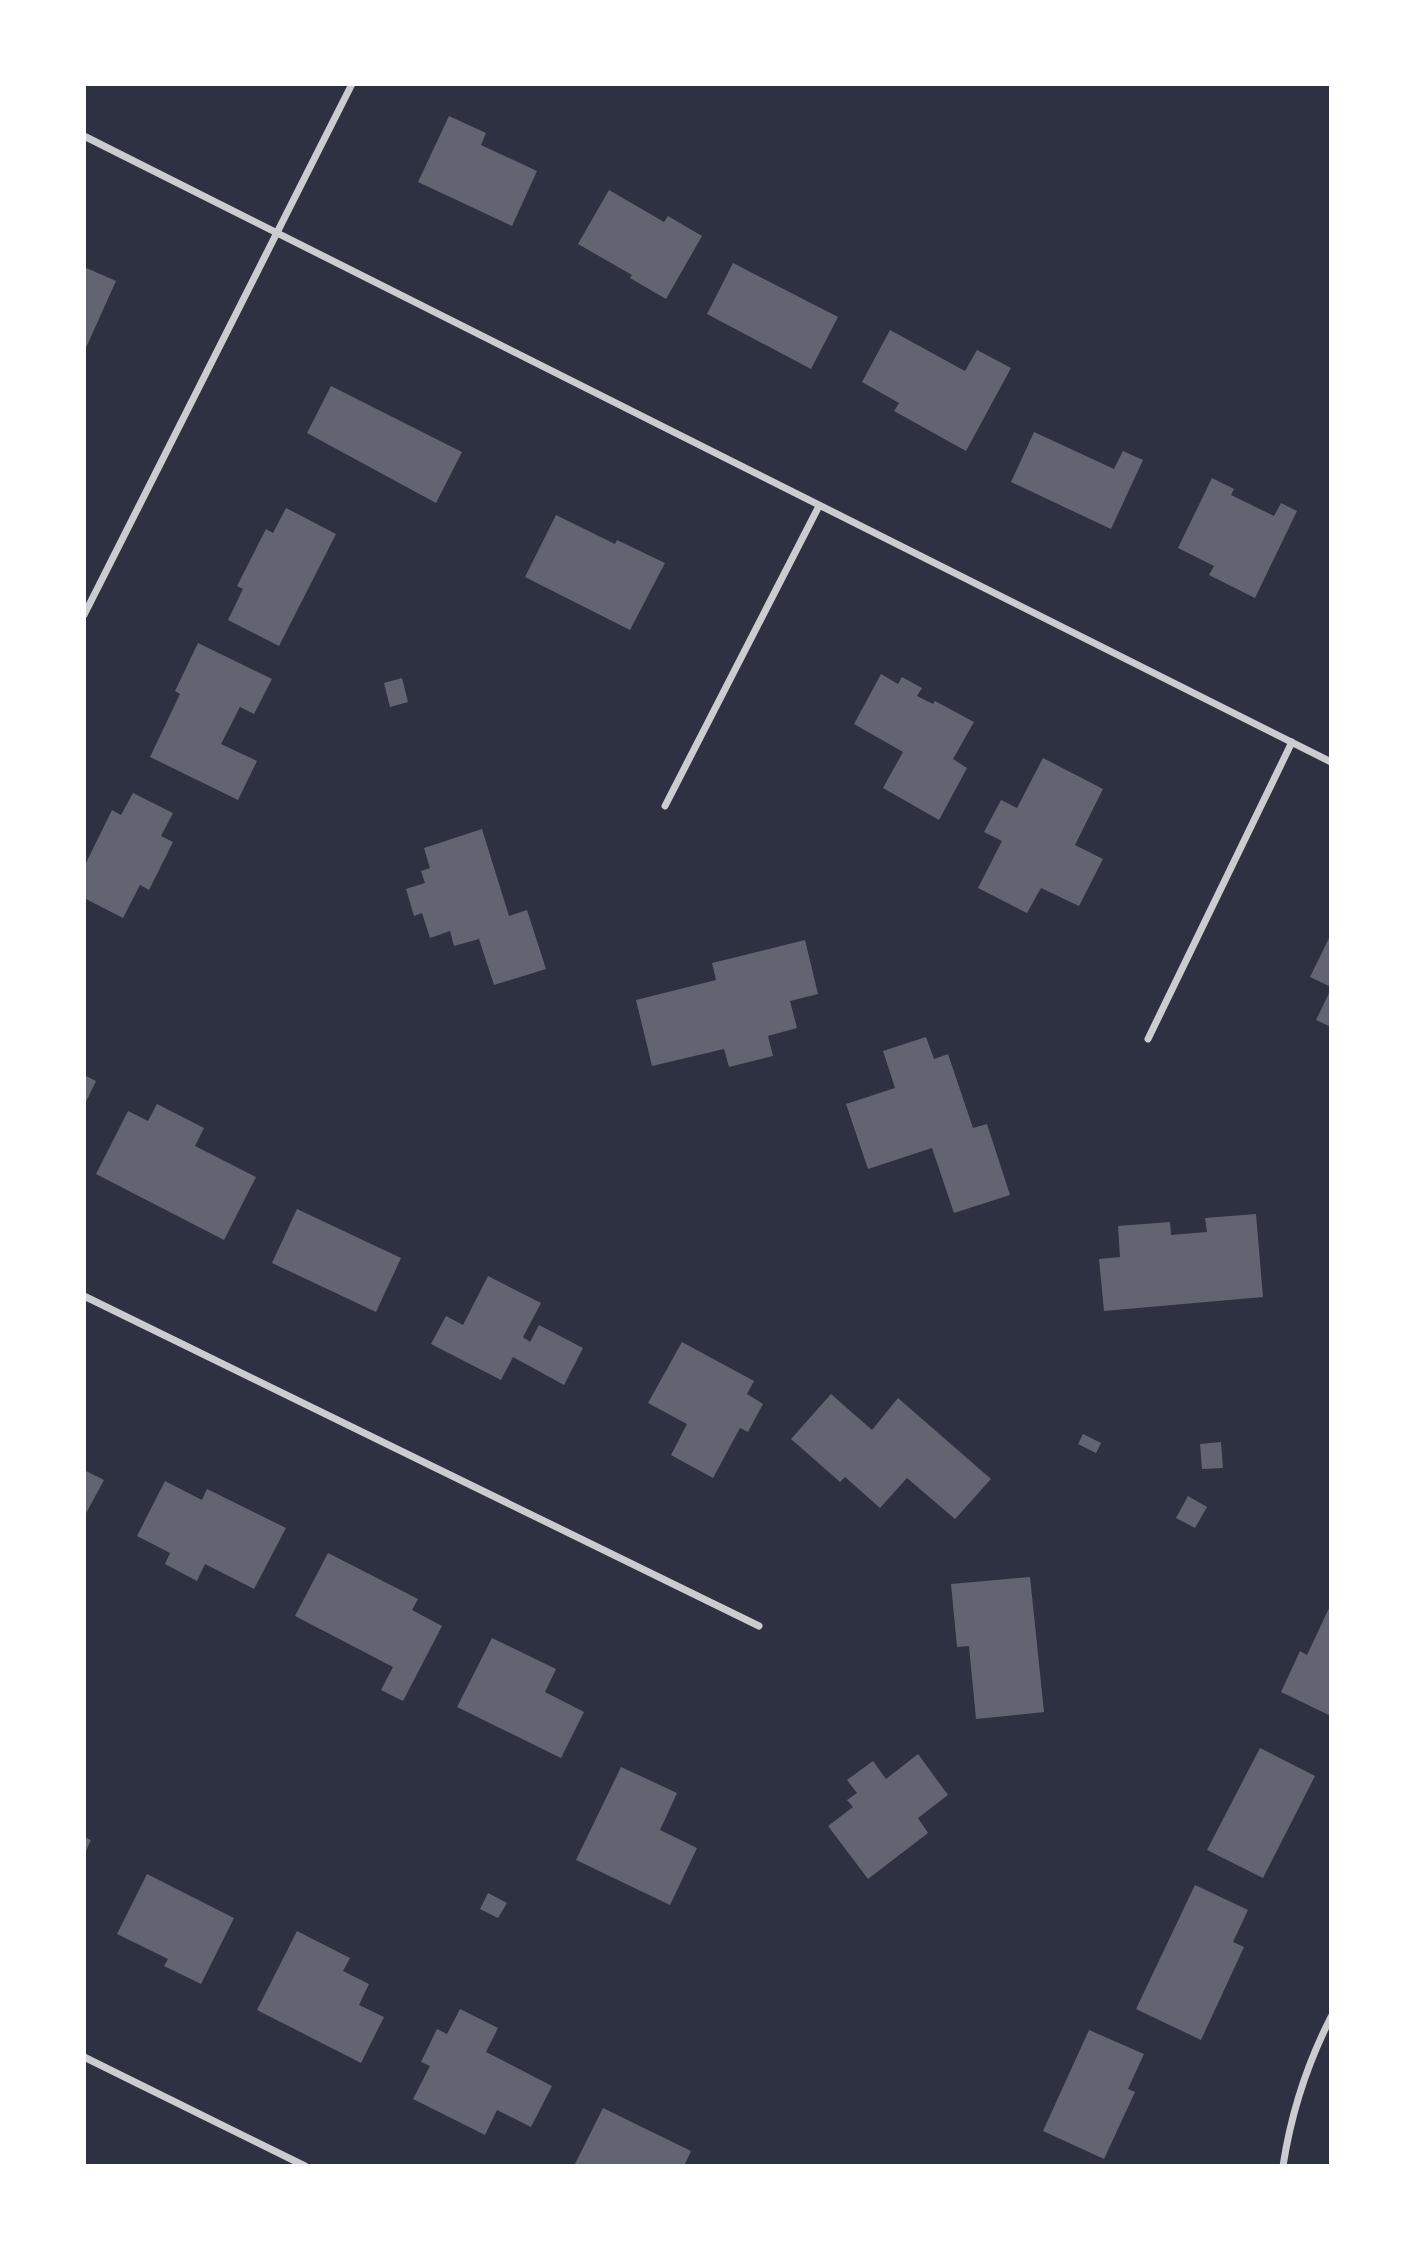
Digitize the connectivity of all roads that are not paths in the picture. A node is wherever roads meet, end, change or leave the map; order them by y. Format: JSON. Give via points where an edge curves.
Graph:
{"nodes":[{"id":1,"x":352,"y":84,"type":"edge"},
{"id":2,"x":84,"y":136,"type":"edge"},
{"id":3,"x":278,"y":232,"type":"junction"},
{"id":4,"x":819,"y":506,"type":"junction"},
{"id":5,"x":84,"y":615,"type":"edge"},
{"id":6,"x":1292,"y":742,"type":"junction"},
{"id":7,"x":1331,"y":762,"type":"edge"},
{"id":8,"x":665,"y":806,"type":"dead end"},
{"id":9,"x":1148,"y":1040,"type":"dead end"},
{"id":10,"x":84,"y":1296,"type":"edge"},
{"id":11,"x":759,"y":1626,"type":"dead end"},
{"id":12,"x":1331,"y":2017,"type":"edge"},
{"id":13,"x":84,"y":2057,"type":"edge"},
{"id":14,"x":305,"y":2166,"type":"edge"},
{"id":15,"x":1283,"y":2166,"type":"edge"}],
"edges":[{"from":1,"to":3,"type":"street"},
{"from":2,"to":3,"type":"street"},
{"from":3,"to":4,"type":"street"},
{"from":3,"to":5,"type":"street"},
{"from":4,"to":6,"type":"street"},
{"from":4,"to":8,"type":"street"},
{"from":6,"to":7,"type":"street"},
{"from":6,"to":9,"type":"street"},
{"from":10,"to":11,"type":"street"},
{"from":12,"to":15,"type":"street","via":[[1290,2124]]},
{"from":13,"to":14,"type":"street"}]}
